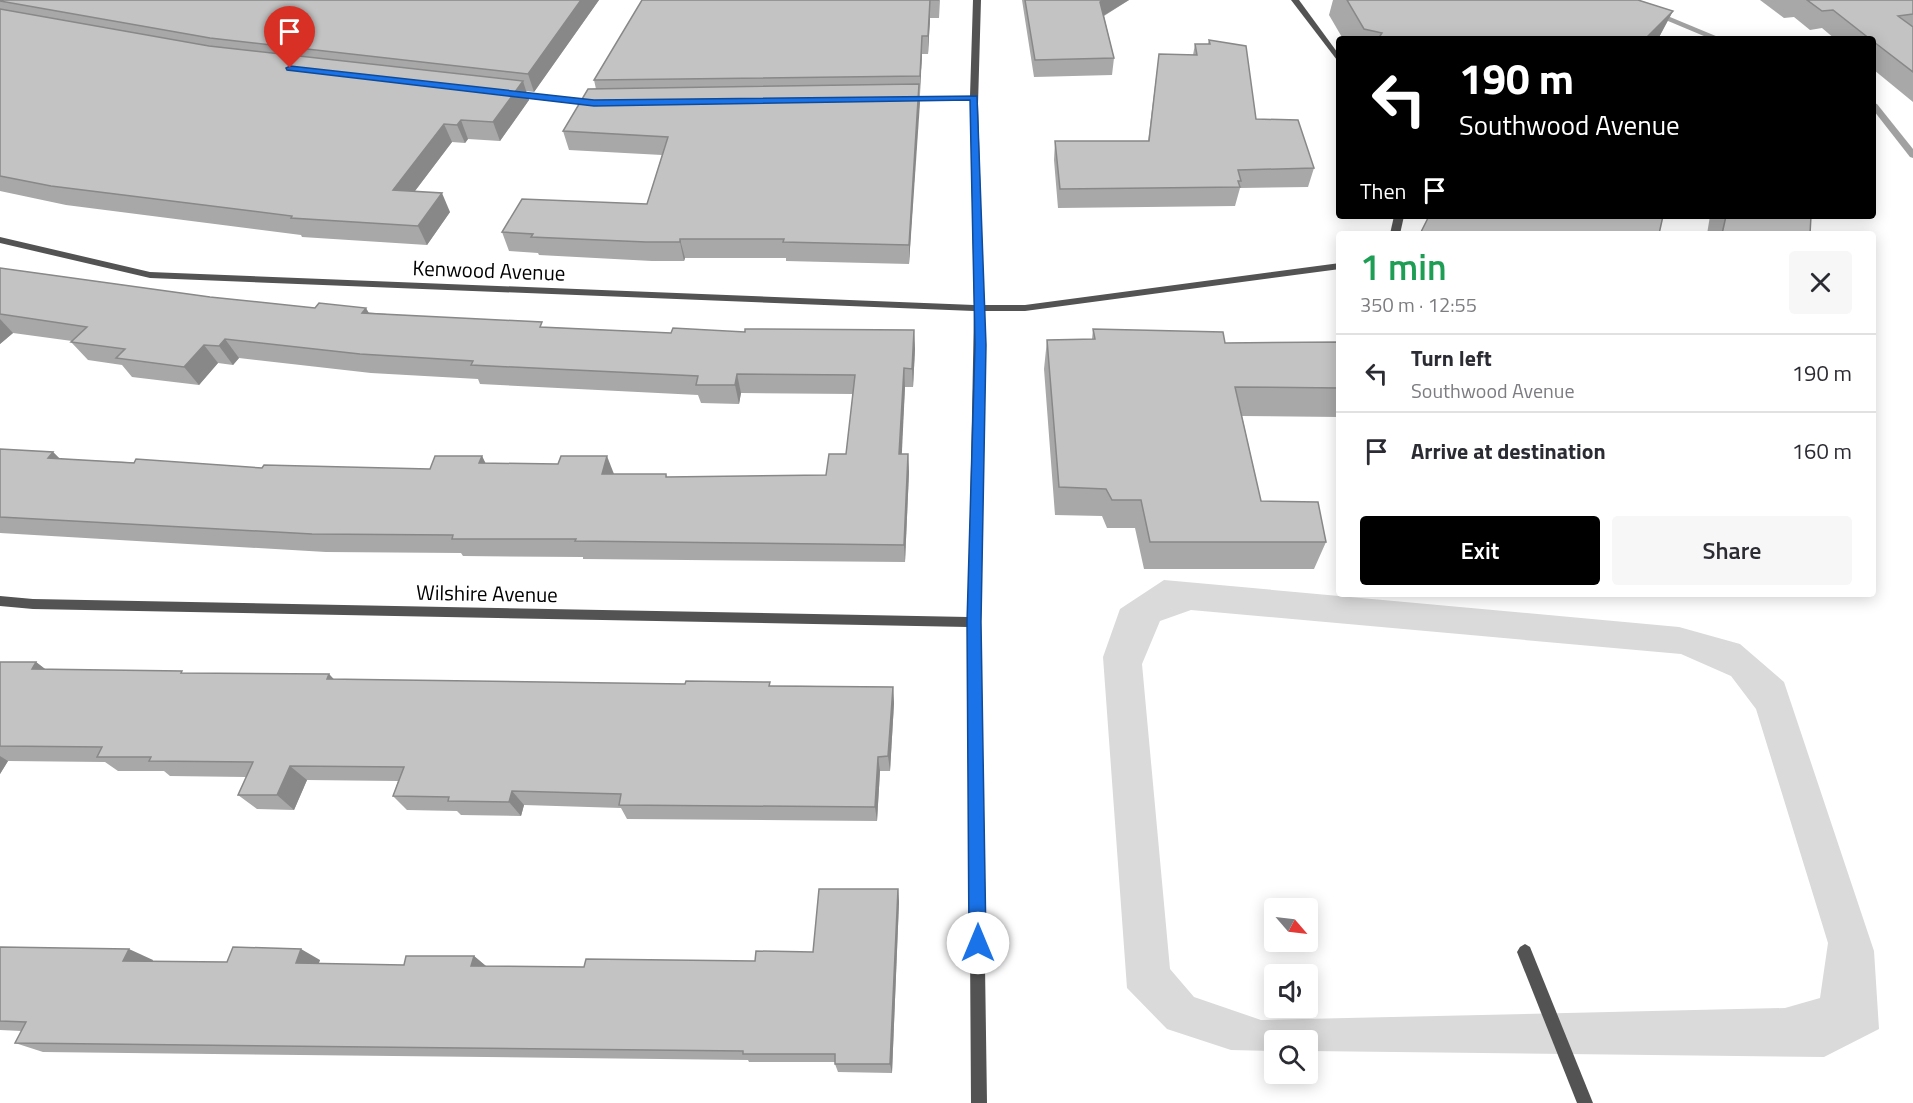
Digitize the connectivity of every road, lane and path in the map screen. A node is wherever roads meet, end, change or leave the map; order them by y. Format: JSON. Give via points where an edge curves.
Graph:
{"nodes":[{"id":1,"x":977,"y":0,"type":"edge"},
{"id":2,"x":1295,"y":0,"type":"edge"},
{"id":3,"x":1336,"y":56,"type":"edge"},
{"id":4,"x":501,"y":92,"type":"edge"},
{"id":5,"x":974,"y":98,"type":"junction"},
{"id":6,"x":891,"y":99,"type":"edge"},
{"id":7,"x":606,"y":103,"type":"edge"},
{"id":8,"x":0,"y":240,"type":"edge"},
{"id":9,"x":1336,"y":268,"type":"edge"},
{"id":10,"x":980,"y":308,"type":"junction"},
{"id":11,"x":0,"y":601,"type":"edge"},
{"id":12,"x":974,"y":622,"type":"junction"},
{"id":13,"x":1525,"y":952,"type":"dead end"},
{"id":14,"x":979,"y":1103,"type":"edge"},
{"id":15,"x":1585,"y":1103,"type":"edge"}],
"edges":[{"from":1,"to":5,"type":"street"},
{"from":2,"to":3,"type":"street"},
{"from":4,"to":7,"type":"street"},
{"from":5,"to":6,"type":"street"},
{"from":5,"to":10,"type":"street"},
{"from":8,"to":10,"type":"street","name":"Kenwood Avenue","via":[[150,275]]},
{"from":9,"to":10,"type":"street","name":"Kenwood Avenue","via":[[1025,308]]},
{"from":10,"to":12,"type":"street"},
{"from":11,"to":12,"type":"street","name":"Wilshire Avenue"},
{"from":12,"to":14,"type":"street"},
{"from":13,"to":15,"type":"street"}]}
